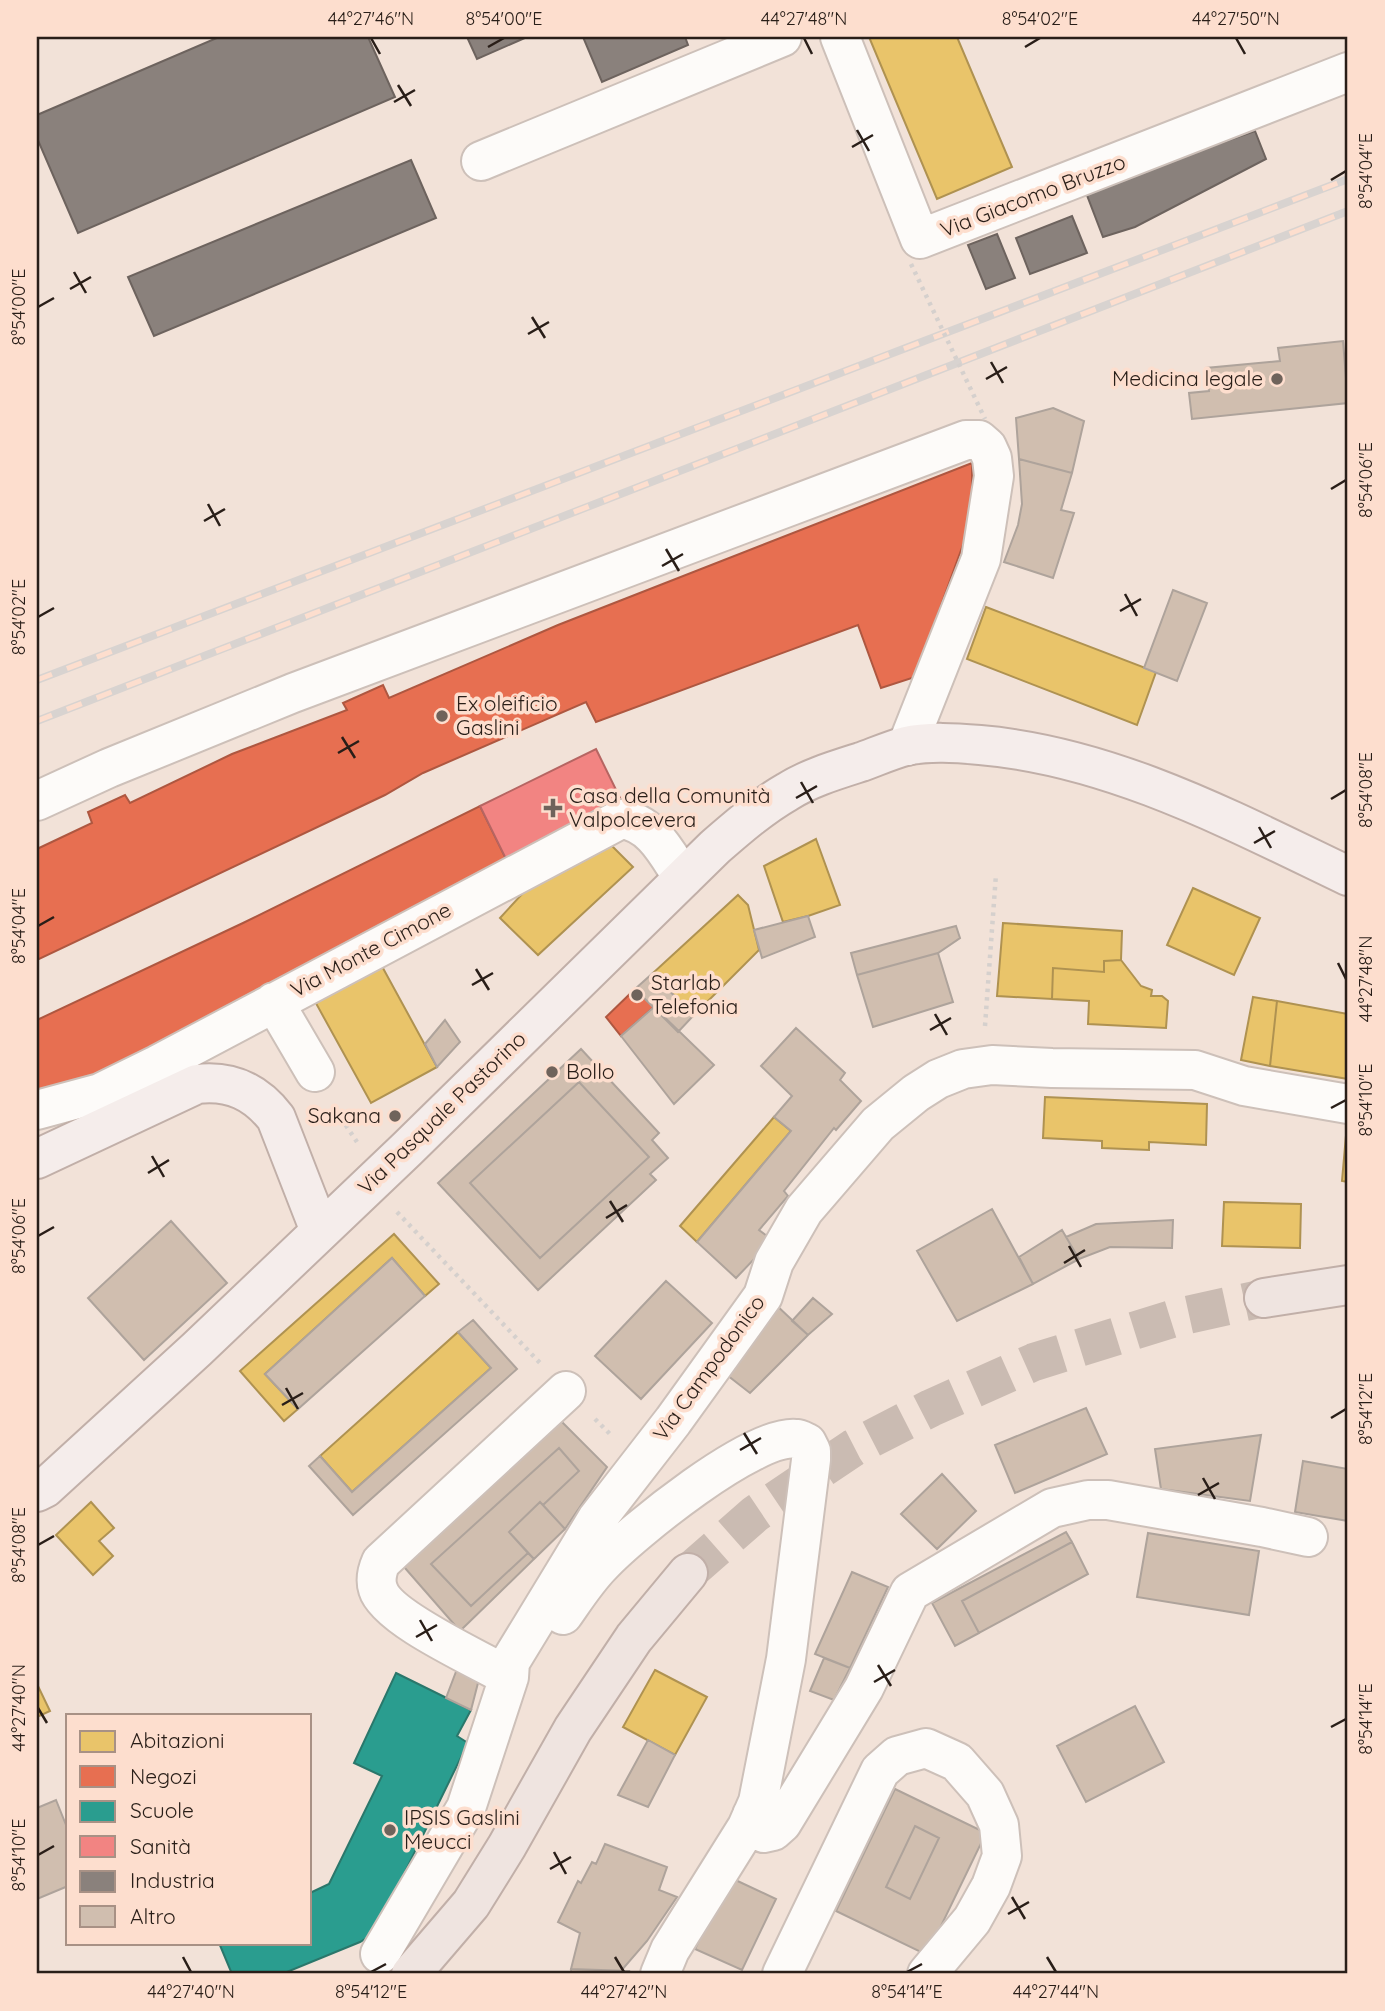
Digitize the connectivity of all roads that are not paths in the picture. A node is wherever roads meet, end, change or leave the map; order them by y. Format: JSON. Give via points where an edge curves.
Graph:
{"nodes":[{"id":1,"x":782,"y":37,"type":"edge"},
{"id":2,"x":840,"y":37,"type":"edge"},
{"id":3,"x":1348,"y":72,"type":"edge"},
{"id":4,"x":481,"y":161,"type":"dead end"},
{"id":5,"x":907,"y":746,"type":"junction"},
{"id":6,"x":37,"y":801,"type":"edge"},
{"id":7,"x":1348,"y":876,"type":"edge"},
{"id":8,"x":683,"y":878,"type":"junction"},
{"id":9,"x":274,"y":1002,"type":"junction"},
{"id":10,"x":315,"y":1072,"type":"dead end"},
{"id":11,"x":1348,"y":1104,"type":"edge"},
{"id":12,"x":37,"y":1110,"type":"edge"},
{"id":13,"x":37,"y":1159,"type":"edge"},
{"id":14,"x":320,"y":1231,"type":"junction"},
{"id":15,"x":1348,"y":1285,"type":"edge"},
{"id":16,"x":1264,"y":1298,"type":"tunnel mouth"},
{"id":17,"x":566,"y":1391,"type":"road end"},
{"id":18,"x":37,"y":1492,"type":"edge"},
{"id":19,"x":1308,"y":1537,"type":"dead end"},
{"id":20,"x":688,"y":1573,"type":"tunnel mouth"},
{"id":21,"x":509,"y":1677,"type":"junction"},
{"id":22,"x":752,"y":1815,"type":"junction"},
{"id":23,"x":395,"y":1964,"type":"edge"},
{"id":24,"x":660,"y":1974,"type":"edge"},
{"id":25,"x":782,"y":1974,"type":"edge"},
{"id":26,"x":928,"y":1974,"type":"edge"}],
"edges":[{"from":1,"to":4,"type":"street"},
{"from":2,"to":3,"type":"street","name":"Via Giacomo Bruzzo","via":[[916,252]]},
{"from":5,"to":6,"type":"street","via":[[981,559],[994,483],[992,458],[979,440],[966,440],[293,693]]},
{"from":5,"to":7,"type":"main road","name":"Via Pasquale Pastorino","via":[[1011,747],[1091,765],[1233,821]]},
{"from":5,"to":8,"type":"main road","name":"Via Pasquale Pastorino","via":[[821,776],[780,796],[753,814]]},
{"from":8,"to":9,"type":"street","name":"Via Monte Cimone","via":[[651,833],[632,820],[621,819]]},
{"from":8,"to":14,"type":"main road","name":"Via Pasquale Pastorino"},
{"from":9,"to":10,"type":"street"},
{"from":9,"to":12,"type":"street","name":"Via Monte Cimone","via":[[100,1093]]},
{"from":11,"to":21,"type":"street","name":"Via Campodonico","via":[[1244,1086],[1195,1070],[992,1065],[963,1069],[916,1093],[878,1125],[804,1210],[774,1262],[763,1296],[597,1519],[510,1662]]},
{"from":13,"to":14,"type":"main road","via":[[197,1084],[235,1086],[267,1106],[285,1136]]},
{"from":14,"to":18,"type":"main road","name":"Via Pasquale Pastorino"},
{"from":15,"to":16,"type":"highway"},
{"from":17,"to":21,"type":"street","via":[[376,1572],[378,1589],[394,1609]]},
{"from":19,"to":22,"type":"street","via":[[1108,1500],[1052,1508],[910,1592],[864,1688],[782,1823],[764,1833]]},
{"from":20,"to":23,"type":"highway","via":[[634,1638],[573,1729],[471,1904]]},
{"from":21,"to":22,"type":"street","name":"Via Campodonico","via":[[522,1669],[601,1565],[683,1495],[753,1451],[781,1440],[796,1438],[807,1443],[811,1460],[786,1659]]},
{"from":21,"to":23,"type":"street","name":"Via Campodonico","via":[[466,1808]]},
{"from":22,"to":24,"type":"street","name":"Via Campodonico"},
{"from":25,"to":26,"type":"street","via":[[880,1771],[897,1756],[926,1748],[957,1762],[985,1794],[999,1825],[1002,1856],[972,1920]]}]}
